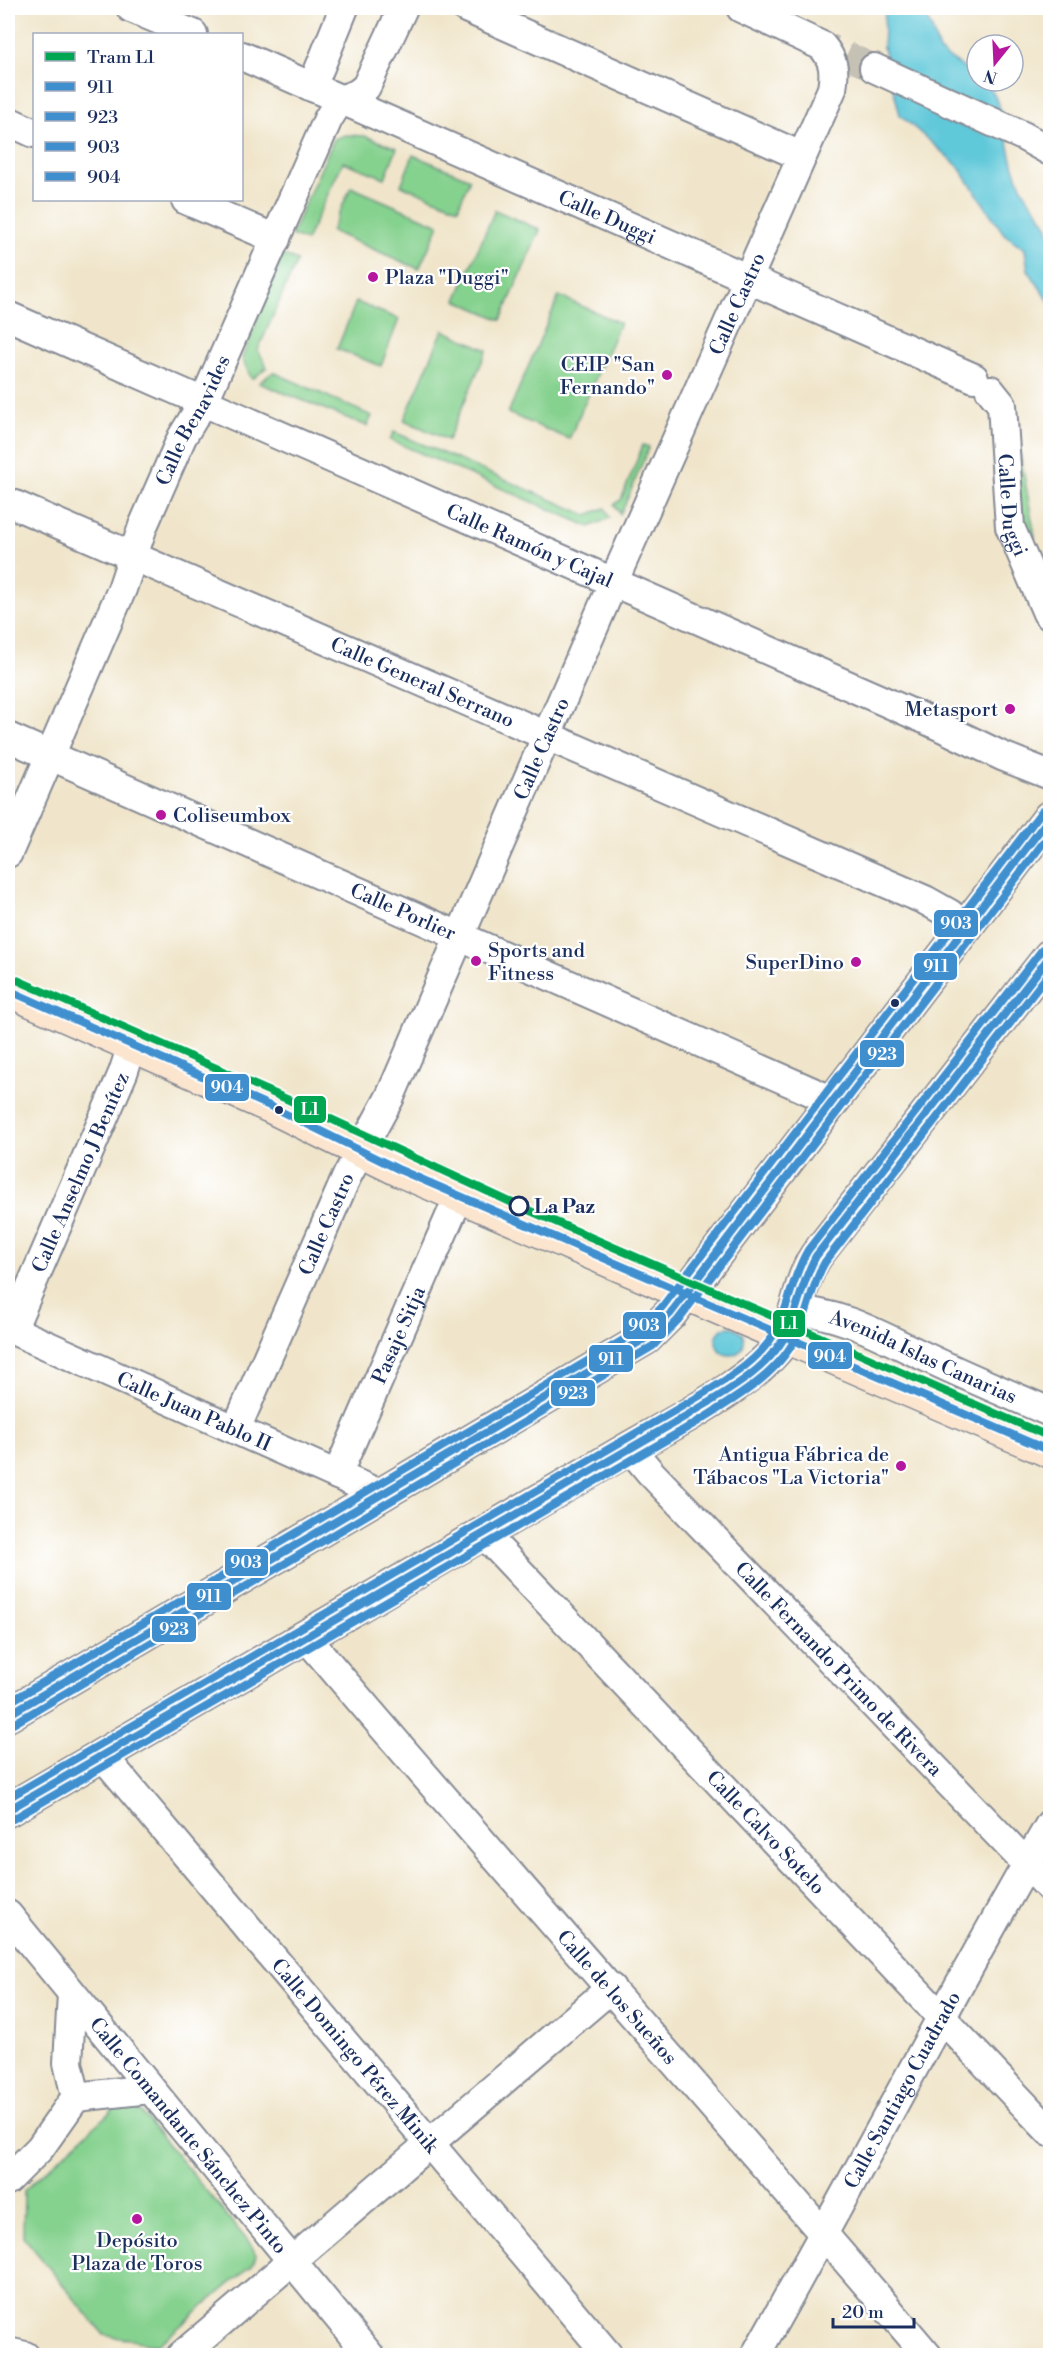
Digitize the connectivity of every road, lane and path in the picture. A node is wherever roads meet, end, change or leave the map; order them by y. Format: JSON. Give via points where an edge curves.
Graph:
{"nodes":[{"id":1,"x":131,"y":8,"type":"edge"},
{"id":2,"x":344,"y":8,"type":"edge"},
{"id":3,"x":404,"y":8,"type":"edge"},
{"id":4,"x":466,"y":8,"type":"edge"},
{"id":5,"x":741,"y":8,"type":"edge"},
{"id":6,"x":191,"y":33,"type":"edge"},
{"id":7,"x":243,"y":56,"type":"edge"},
{"id":8,"x":874,"y":68,"type":"tunnel mouth"},
{"id":9,"x":312,"y":87,"type":"junction"},
{"id":10,"x":340,"y":100,"type":"junction"},
{"id":11,"x":8,"y":121,"type":"edge"},
{"id":12,"x":33,"y":133,"type":"edge"},
{"id":13,"x":1050,"y":151,"type":"edge"},
{"id":14,"x":801,"y":156,"type":"junction"},
{"id":15,"x":188,"y":201,"type":"edge"},
{"id":16,"x":276,"y":239,"type":"junction"},
{"id":17,"x":747,"y":279,"type":"junction"},
{"id":18,"x":8,"y":316,"type":"edge"},
{"id":19,"x":204,"y":401,"type":"junction"},
{"id":20,"x":8,"y":502,"type":"edge"},
{"id":21,"x":133,"y":558,"type":"junction"},
{"id":22,"x":613,"y":583,"type":"junction"},
{"id":23,"x":1050,"y":616,"type":"edge"},
{"id":24,"x":547,"y":736,"type":"junction"},
{"id":25,"x":8,"y":737,"type":"edge"},
{"id":26,"x":50,"y":756,"type":"junction"},
{"id":27,"x":1050,"y":775,"type":"edge"},
{"id":28,"x":1050,"y":817,"type":"edge"},
{"id":29,"x":8,"y":853,"type":"edge"},
{"id":30,"x":966,"y":927,"type":"junction"},
{"id":31,"x":459,"y":936,"type":"junction"},
{"id":32,"x":1050,"y":956,"type":"edge"},
{"id":33,"x":8,"y":990,"type":"edge"},
{"id":34,"x":127,"y":1043,"type":"junction"},
{"id":35,"x":833,"y":1101,"type":"junction"},
{"id":36,"x":362,"y":1150,"type":"junction"},
{"id":37,"x":459,"y":1196,"type":"junction"},
{"id":38,"x":684,"y":1294,"type":"junction"},
{"id":39,"x":790,"y":1323,"type":"junction"},
{"id":40,"x":10,"y":1329,"type":"edge"},
{"id":41,"x":1050,"y":1412,"type":"edge"},
{"id":42,"x":236,"y":1429,"type":"junction"},
{"id":43,"x":630,"y":1448,"type":"junction"},
{"id":44,"x":1050,"y":1451,"type":"edge"},
{"id":45,"x":338,"y":1475,"type":"junction"},
{"id":46,"x":382,"y":1495,"type":"junction"},
{"id":47,"x":483,"y":1533,"type":"junction"},
{"id":48,"x":306,"y":1637,"type":"junction"},
{"id":49,"x":8,"y":1715,"type":"edge"},
{"id":50,"x":102,"y":1755,"type":"junction"},
{"id":51,"x":8,"y":1810,"type":"edge"},
{"id":52,"x":1050,"y":1824,"type":"edge"},
{"id":53,"x":1027,"y":1864,"type":"junction"},
{"id":54,"x":1050,"y":1888,"type":"edge"},
{"id":55,"x":8,"y":1915,"type":"edge"},
{"id":56,"x":611,"y":1988,"type":"junction"},
{"id":57,"x":72,"y":1994,"type":"junction"},
{"id":58,"x":941,"y":2016,"type":"junction"},
{"id":59,"x":150,"y":2089,"type":"junction"},
{"id":60,"x":76,"y":2097,"type":"junction"},
{"id":61,"x":1050,"y":2132,"type":"edge"},
{"id":62,"x":430,"y":2142,"type":"junction"},
{"id":63,"x":8,"y":2180,"type":"edge"},
{"id":64,"x":825,"y":2234,"type":"junction"},
{"id":65,"x":291,"y":2260,"type":"junction"},
{"id":66,"x":8,"y":2352,"type":"edge"},
{"id":67,"x":25,"y":2355,"type":"edge"},
{"id":68,"x":181,"y":2355,"type":"edge"},
{"id":69,"x":370,"y":2355,"type":"edge"},
{"id":70,"x":609,"y":2355,"type":"edge"},
{"id":71,"x":755,"y":2355,"type":"edge"},
{"id":72,"x":928,"y":2355,"type":"edge"}],
"edges":[{"from":1,"to":6,"type":"street"},
{"from":2,"to":9,"type":"street"},
{"from":3,"to":10,"type":"street","via":[[366,87]]},
{"from":4,"to":14,"type":"street"},
{"from":5,"to":14,"type":"street","name":"Calle Castro","via":[[822,46],[830,55],[832,89]]},
{"from":7,"to":9,"type":"street","name":"Calle Duggi"},
{"from":8,"to":13,"type":"street"},
{"from":9,"to":10,"type":"street","name":"Calle Duggi"},
{"from":10,"to":16,"type":"street","name":"Calle Benavides"},
{"from":10,"to":17,"type":"street","name":"Calle Duggi"},
{"from":11,"to":12,"type":"street"},
{"from":14,"to":17,"type":"street","name":"Calle Castro"},
{"from":15,"to":16,"type":"street"},
{"from":16,"to":19,"type":"street","name":"Calle Benavides"},
{"from":17,"to":22,"type":"street","name":"Calle Castro"},
{"from":17,"to":23,"type":"street","name":"Calle Duggi","via":[[982,384],[1002,405],[1010,527]]},
{"from":18,"to":19,"type":"street","name":"Calle Ramón y Cajal"},
{"from":19,"to":21,"type":"street","name":"Calle Benavides","via":[[182,437]]},
{"from":19,"to":22,"type":"street","name":"Calle Ramón y Cajal"},
{"from":20,"to":21,"type":"street","name":"Calle General Serrano"},
{"from":21,"to":24,"type":"street","name":"Calle General Serrano"},
{"from":21,"to":26,"type":"street","name":"Calle Benavides"},
{"from":22,"to":24,"type":"street","name":"Calle Castro"},
{"from":22,"to":27,"type":"street","name":"Calle Ramón y Cajal"},
{"from":24,"to":30,"type":"street","name":"Calle General Serrano","via":[[926,900]]},
{"from":24,"to":31,"type":"street","name":"Calle Castro"},
{"from":25,"to":26,"type":"street","name":"Calle Porlier"},
{"from":26,"to":29,"type":"street","name":"Calle Benavides"},
{"from":26,"to":31,"type":"street","name":"Calle Porlier"},
{"from":28,"to":30,"type":"main road"},
{"from":30,"to":35,"type":"main road"},
{"from":31,"to":35,"type":"street","name":"Calle Porlier"},
{"from":31,"to":36,"type":"street","name":"Calle Castro","via":[[390,1097]]},
{"from":32,"to":39,"type":"main road","via":[[816,1256],[805,1274]]},
{"from":33,"to":34,"type":"main road","name":"Avenida Islas Canarias"},
{"from":34,"to":36,"type":"main road","name":"Avenida Islas Canarias"},
{"from":34,"to":40,"type":"street","name":"Calle Anselmo J Benítez","via":[[123,1073]]},
{"from":35,"to":38,"type":"main road"},
{"from":36,"to":37,"type":"main road","name":"Avenida Islas Canarias"},
{"from":36,"to":42,"type":"street","name":"Calle Castro"},
{"from":37,"to":38,"type":"main road","name":"Avenida Islas Canarias"},
{"from":37,"to":45,"type":"street","name":"Pasaje Sitja"},
{"from":38,"to":39,"type":"main road","name":"Avenida Islas Canarias"},
{"from":38,"to":46,"type":"main road","via":[[646,1338]]},
{"from":39,"to":41,"type":"street","name":"Avenida Islas Canarias","via":[[821,1313],[859,1324]]},
{"from":39,"to":43,"type":"main road","via":[[762,1362],[734,1386]]},
{"from":39,"to":44,"type":"main road","name":"Avenida Islas Canarias"},
{"from":40,"to":42,"type":"street","name":"Calle Juan Pablo II"},
{"from":42,"to":45,"type":"street","name":"Calle Juan Pablo II"},
{"from":43,"to":47,"type":"main road"},
{"from":43,"to":53,"type":"street","name":"Calle Fernando Primo de Rivera"},
{"from":45,"to":46,"type":"street","name":"Calle Juan Pablo II"},
{"from":46,"to":49,"type":"main road"},
{"from":47,"to":48,"type":"main road"},
{"from":47,"to":58,"type":"street","name":"Calle Calvo Sotelo"},
{"from":48,"to":50,"type":"main road"},
{"from":48,"to":56,"type":"street","name":"Calle de los Sueños"},
{"from":50,"to":51,"type":"main road"},
{"from":50,"to":62,"type":"street","name":"Calle Domingo Pérez Minik"},
{"from":52,"to":53,"type":"street","name":"Calle Santiago Cuadrado"},
{"from":53,"to":54,"type":"street","name":"Calle Fernando Primo de Rivera"},
{"from":53,"to":58,"type":"street","name":"Calle Santiago Cuadrado"},
{"from":55,"to":57,"type":"street","name":"Calle Comandante Sánchez Pinto"},
{"from":56,"to":62,"type":"street"},
{"from":56,"to":64,"type":"street","name":"Calle de los Sueños"},
{"from":57,"to":59,"type":"street","name":"Calle Comandante Sánchez Pinto"},
{"from":57,"to":60,"type":"street","via":[[68,2063]]},
{"from":58,"to":61,"type":"street","name":"Calle Calvo Sotelo"},
{"from":58,"to":64,"type":"street","name":"Calle Santiago Cuadrado"},
{"from":59,"to":60,"type":"street"},
{"from":59,"to":65,"type":"street","name":"Calle Comandante Sánchez Pinto"},
{"from":60,"to":63,"type":"street","via":[[40,2148]]},
{"from":62,"to":65,"type":"street"},
{"from":62,"to":70,"type":"street","name":"Calle Domingo Pérez Minik"},
{"from":64,"to":71,"type":"street","name":"Calle Santiago Cuadrado"},
{"from":64,"to":72,"type":"street","name":"Calle de los Sueños"},
{"from":65,"to":68,"type":"street"},
{"from":65,"to":69,"type":"street","name":"Calle Comandante Sánchez Pinto"},
{"from":66,"to":67,"type":"street"}]}
